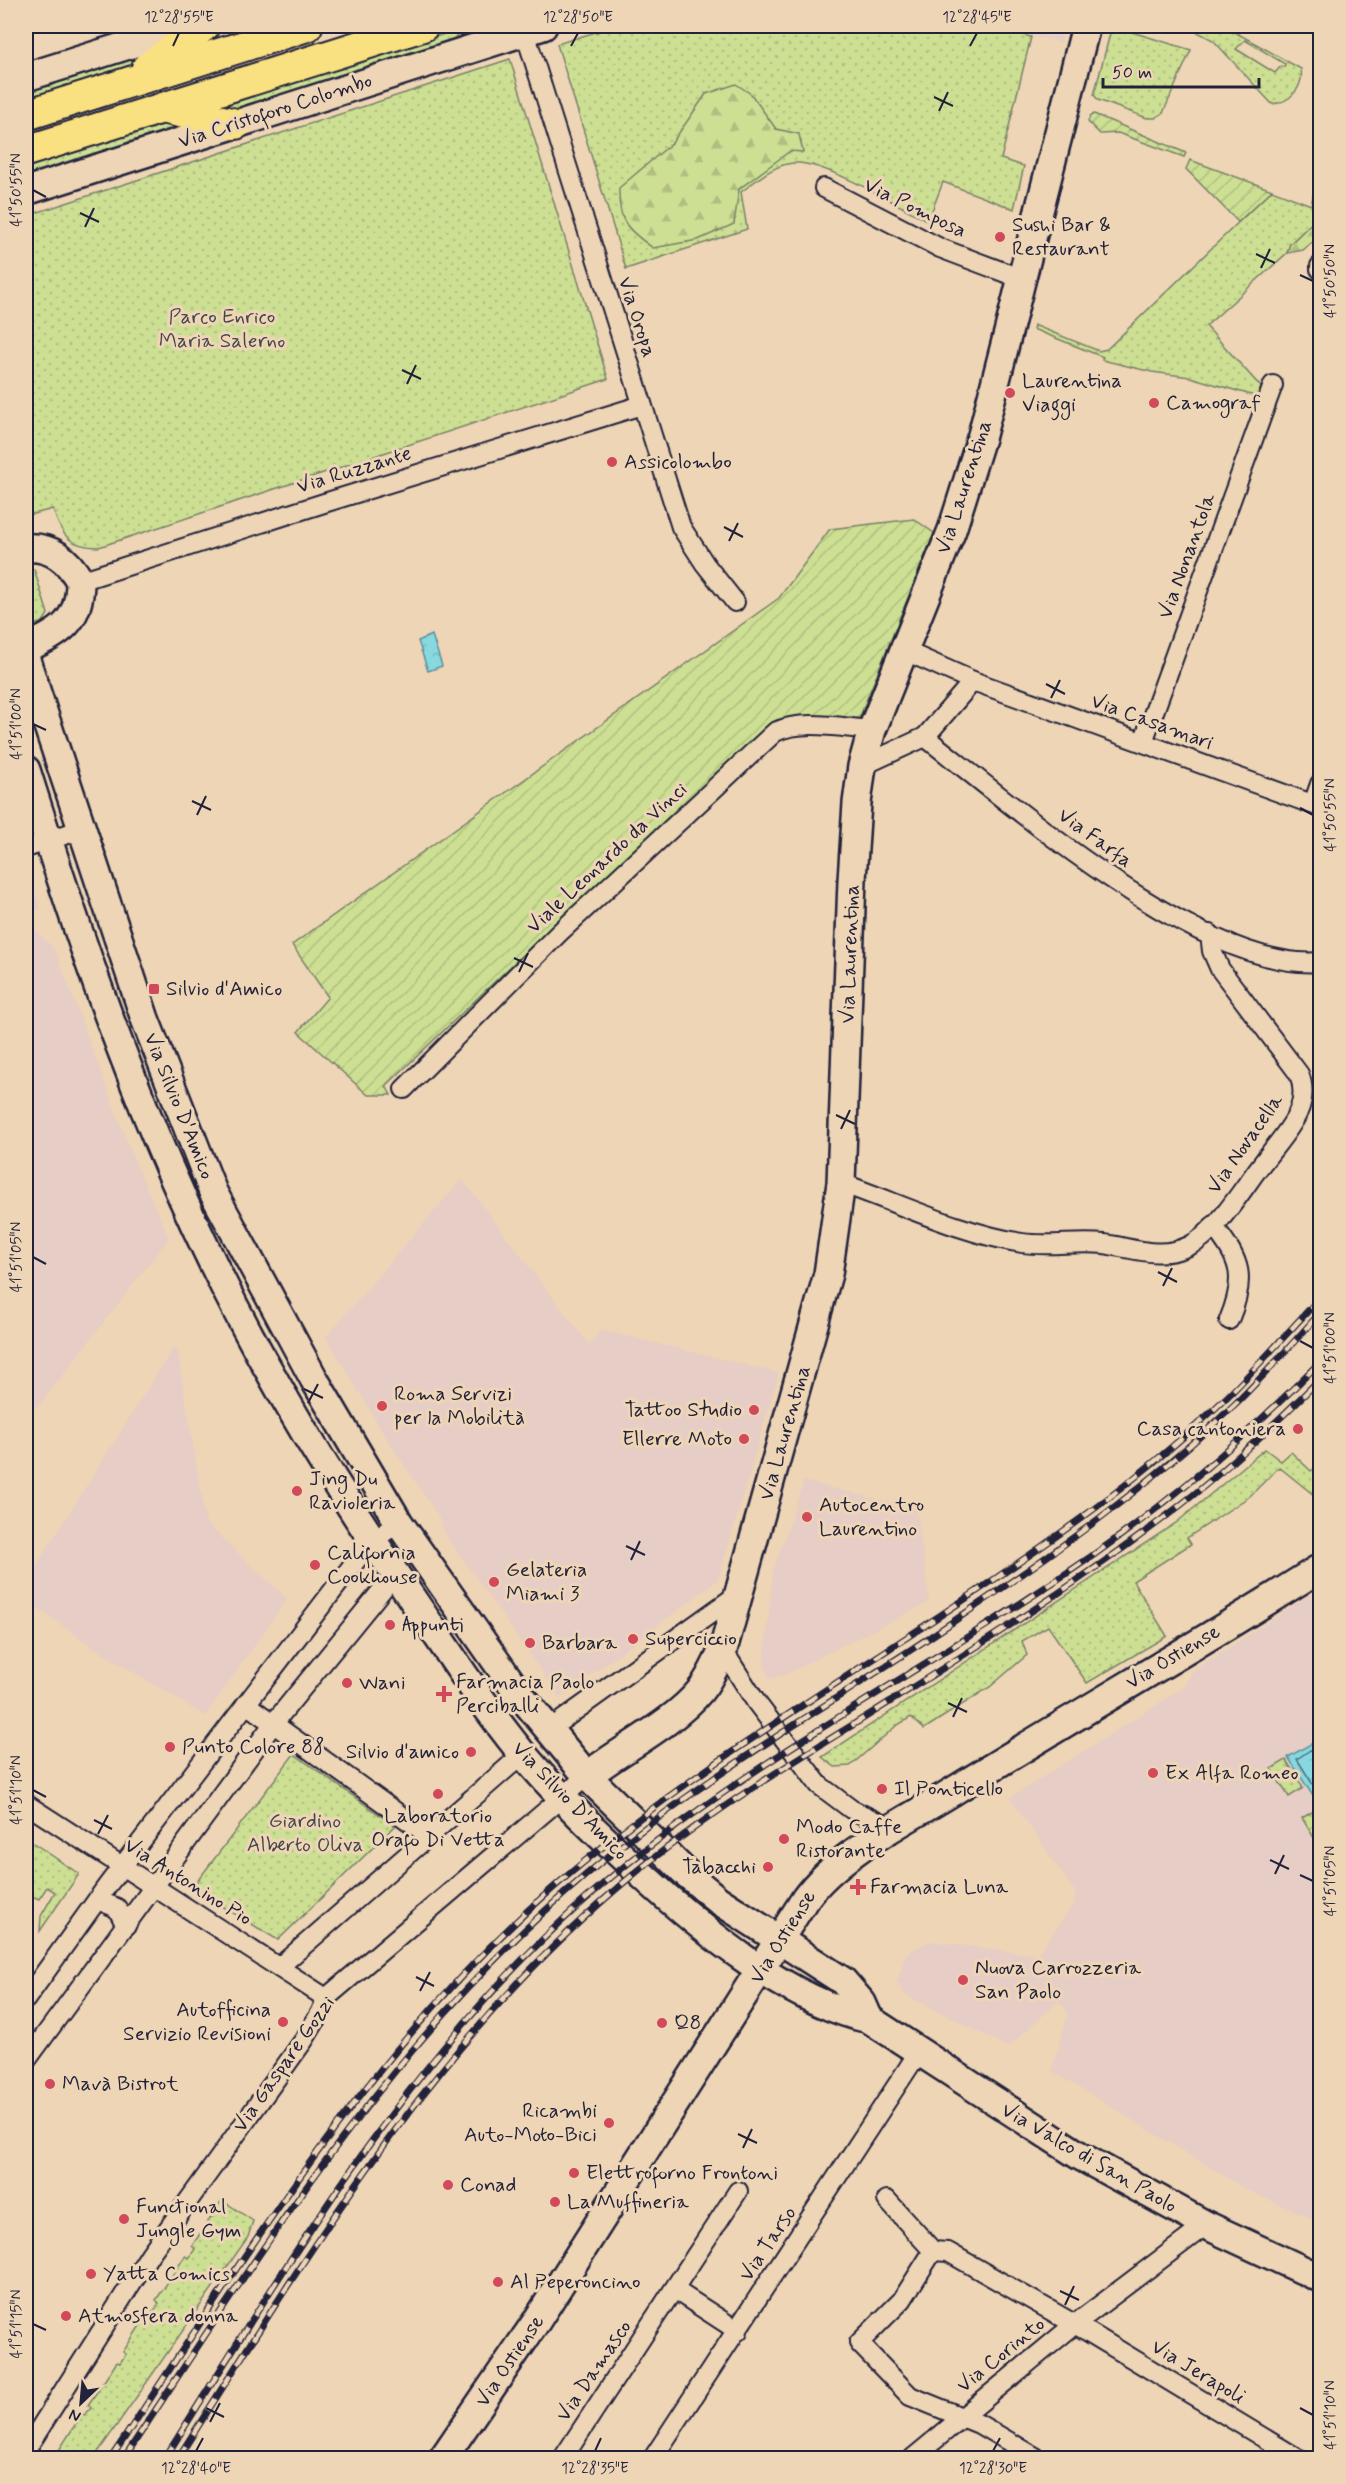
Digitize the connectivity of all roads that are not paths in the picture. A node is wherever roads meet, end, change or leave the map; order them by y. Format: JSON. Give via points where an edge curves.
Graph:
{"nodes":[{"id":1,"x":189,"y":26,"type":"edge"},
{"id":2,"x":204,"y":26,"type":"edge"},
{"id":3,"x":307,"y":26,"type":"edge"},
{"id":4,"x":423,"y":26,"type":"edge"},
{"id":5,"x":1086,"y":26,"type":"edge"},
{"id":6,"x":530,"y":28,"type":"edge"},
{"id":7,"x":26,"y":78,"type":"edge"},
{"id":8,"x":128,"y":82,"type":"junction"},
{"id":9,"x":160,"y":108,"type":"junction"},
{"id":10,"x":26,"y":115,"type":"edge"},
{"id":11,"x":236,"y":124,"type":"junction"},
{"id":12,"x":26,"y":151,"type":"edge"},
{"id":13,"x":824,"y":188,"type":"dead end"},
{"id":14,"x":26,"y":191,"type":"edge"},
{"id":15,"x":1022,"y":279,"type":"junction"},
{"id":16,"x":1273,"y":385,"type":"dead end"},
{"id":17,"x":642,"y":405,"type":"junction"},
{"id":18,"x":26,"y":548,"type":"edge"},
{"id":19,"x":80,"y":581,"type":"junction"},
{"id":20,"x":735,"y":602,"type":"dead end"},
{"id":21,"x":26,"y":648,"type":"edge"},
{"id":22,"x":903,"y":650,"type":"junction"},
{"id":23,"x":26,"y":660,"type":"edge"},
{"id":24,"x":973,"y":681,"type":"junction"},
{"id":25,"x":872,"y":730,"type":"junction"},
{"id":26,"x":925,"y":737,"type":"junction"},
{"id":27,"x":1143,"y":742,"type":"junction"},
{"id":28,"x":862,"y":766,"type":"junction"},
{"id":29,"x":26,"y":770,"type":"edge"},
{"id":30,"x":1320,"y":784,"type":"edge"},
{"id":31,"x":1317,"y":806,"type":"edge"},
{"id":32,"x":82,"y":829,"type":"junction"},
{"id":33,"x":37,"y":844,"type":"edge"},
{"id":34,"x":1210,"y":934,"type":"junction"},
{"id":35,"x":1320,"y":962,"type":"edge"},
{"id":36,"x":404,"y":1089,"type":"dead end"},
{"id":37,"x":841,"y":1183,"type":"junction"},
{"id":38,"x":1214,"y":1226,"type":"junction"},
{"id":39,"x":1229,"y":1320,"type":"dead end"},
{"id":40,"x":399,"y":1523,"type":"junction"},
{"id":41,"x":371,"y":1541,"type":"junction"},
{"id":42,"x":1320,"y":1568,"type":"edge"},
{"id":43,"x":395,"y":1574,"type":"junction"},
{"id":44,"x":738,"y":1594,"type":"junction"},
{"id":45,"x":723,"y":1650,"type":"junction"},
{"id":46,"x":246,"y":1704,"type":"junction"},
{"id":47,"x":273,"y":1724,"type":"junction"},
{"id":48,"x":547,"y":1731,"type":"junction"},
{"id":49,"x":523,"y":1754,"type":"junction"},
{"id":50,"x":587,"y":1776,"type":"junction"},
{"id":51,"x":562,"y":1798,"type":"junction"},
{"id":52,"x":26,"y":1804,"type":"edge"},
{"id":53,"x":892,"y":1829,"type":"junction"},
{"id":54,"x":428,"y":1835,"type":"junction"},
{"id":55,"x":122,"y":1868,"type":"junction"},
{"id":56,"x":153,"y":1887,"type":"junction"},
{"id":57,"x":98,"y":1900,"type":"junction"},
{"id":58,"x":126,"y":1926,"type":"junction"},
{"id":59,"x":780,"y":1940,"type":"junction"},
{"id":60,"x":279,"y":1967,"type":"junction"},
{"id":61,"x":763,"y":1969,"type":"junction"},
{"id":62,"x":326,"y":1998,"type":"junction"},
{"id":63,"x":26,"y":1999,"type":"edge"},
{"id":64,"x":869,"y":2019,"type":"junction"},
{"id":65,"x":918,"y":2053,"type":"junction"},
{"id":66,"x":26,"y":2061,"type":"edge"},
{"id":67,"x":738,"y":2191,"type":"dead end"},
{"id":68,"x":887,"y":2200,"type":"dead end"},
{"id":69,"x":1206,"y":2225,"type":"junction"},
{"id":70,"x":933,"y":2251,"type":"junction"},
{"id":71,"x":1320,"y":2278,"type":"edge"},
{"id":72,"x":675,"y":2290,"type":"junction"},
{"id":73,"x":1075,"y":2324,"type":"junction"},
{"id":74,"x":738,"y":2331,"type":"junction"},
{"id":75,"x":960,"y":2417,"type":"junction"},
{"id":76,"x":26,"y":2450,"type":"edge"},
{"id":77,"x":1025,"y":2456,"type":"edge"},
{"id":78,"x":1289,"y":2456,"type":"edge"},
{"id":79,"x":443,"y":2458,"type":"edge"},
{"id":80,"x":566,"y":2458,"type":"edge"},
{"id":81,"x":653,"y":2458,"type":"edge"},
{"id":82,"x":912,"y":2458,"type":"edge"}],
"edges":[{"from":1,"to":7,"type":"street"},
{"from":2,"to":8,"type":"main road"},
{"from":3,"to":8,"type":"main road"},
{"from":4,"to":9,"type":"main road","name":"Via Cristoforo Colombo"},
{"from":5,"to":15,"type":"street","name":"Via Laurentina"},
{"from":6,"to":11,"type":"street","name":"Via Cristoforo Colombo"},
{"from":6,"to":17,"type":"street","name":"Via Oropa","via":[[601,280]]},
{"from":8,"to":10,"type":"main road"},
{"from":9,"to":11,"type":"main road"},
{"from":9,"to":12,"type":"main road","name":"Via Cristoforo Colombo"},
{"from":11,"to":14,"type":"street","name":"Via Cristoforo Colombo"},
{"from":13,"to":15,"type":"street","name":"Via Pomposa","via":[[940,248]]},
{"from":15,"to":22,"type":"street","name":"Via Laurentina","via":[[964,495]]},
{"from":16,"to":27,"type":"street","name":"Via Nonantola"},
{"from":17,"to":19,"type":"street","name":"Via Ruzzante"},
{"from":17,"to":20,"type":"street","name":"Via Oropa","via":[[681,527]]},
{"from":18,"to":19,"type":"street","via":[[62,557]]},
{"from":19,"to":21,"type":"street","via":[[79,601],[66,625]]},
{"from":22,"to":24,"type":"street","name":"Via Casamari"},
{"from":22,"to":25,"type":"street","name":"Via Laurentina"},
{"from":23,"to":32,"type":"street","name":"Via Silvio D'Amico"},
{"from":24,"to":26,"type":"street"},
{"from":24,"to":27,"type":"street","name":"Via Casamari"},
{"from":25,"to":28,"type":"street","name":"Via Laurentina"},
{"from":25,"to":36,"type":"street","name":"Viale Leonardo da Vinci","via":[[801,726],[775,732],[559,933]]},
{"from":26,"to":28,"type":"street"},
{"from":26,"to":34,"type":"street","name":"Via Farfa","via":[[1100,871],[1137,896]]},
{"from":27,"to":31,"type":"street","name":"Via Casamari"},
{"from":28,"to":37,"type":"street","name":"Via Laurentina","via":[[852,880]]},
{"from":29,"to":33,"type":"street","name":"Via Silvio D'Amico"},
{"from":30,"to":31,"type":"street"},
{"from":32,"to":33,"type":"street"},
{"from":32,"to":40,"type":"street","name":"Via Silvio D'Amico","via":[[145,1019],[217,1200],[314,1379]]},
{"from":33,"to":41,"type":"street","name":"Via Silvio D'Amico","via":[[207,1251],[273,1378]]},
{"from":34,"to":35,"type":"street","name":"Via Farfa","via":[[1263,956]]},
{"from":34,"to":38,"type":"street","name":"Via Novacella","via":[[1220,969],[1304,1086],[1304,1100],[1297,1116]]},
{"from":37,"to":38,"type":"street","name":"Via Novacella","via":[[980,1234],[1034,1245],[1093,1243],[1161,1253],[1188,1247]]},
{"from":37,"to":44,"type":"street","name":"Via Laurentina","via":[[826,1284]]},
{"from":38,"to":39,"type":"street","via":[[1235,1256],[1240,1274]]},
{"from":40,"to":41,"type":"street"},
{"from":40,"to":48,"type":"street","name":"Via Silvio D'Amico"},
{"from":41,"to":43,"type":"street","name":"Via Silvio D'Amico"},
{"from":41,"to":46,"type":"street"},
{"from":42,"to":53,"type":"street","name":"Via Ostiense"},
{"from":43,"to":47,"type":"street"},
{"from":43,"to":49,"type":"street","name":"Via Silvio D'Amico"},
{"from":44,"to":45,"type":"street","name":"Via Laurentina"},
{"from":44,"to":48,"type":"street"},
{"from":45,"to":50,"type":"street","name":"Via Gaspare Gozzi","via":[[703,1687],[685,1705]]},
{"from":45,"to":53,"type":"street","via":[[768,1720],[819,1785],[851,1809]]},
{"from":46,"to":47,"type":"street"},
{"from":46,"to":55,"type":"street"},
{"from":47,"to":54,"type":"street"},
{"from":47,"to":56,"type":"street"},
{"from":48,"to":50,"type":"street","name":"Via Silvio D'Amico"},
{"from":49,"to":51,"type":"street","name":"Via Silvio D'Amico"},
{"from":49,"to":54,"type":"street"},
{"from":50,"to":51,"type":"street","name":"Via Gaspare Gozzi"},
{"from":50,"to":59,"type":"street","name":"Via Silvio D'Amico","via":[[701,1886]]},
{"from":51,"to":61,"type":"street","name":"Via Silvio D'Amico","via":[[685,1913]]},
{"from":51,"to":62,"type":"street","name":"Via Gaspare Gozzi"},
{"from":52,"to":55,"type":"street","name":"Via Antonino Pio"},
{"from":53,"to":59,"type":"street","name":"Via Ostiense","via":[[823,1877]]},
{"from":54,"to":60,"type":"street"},
{"from":55,"to":56,"type":"street","name":"Via Antonino Pio"},
{"from":55,"to":57,"type":"street"},
{"from":56,"to":58,"type":"street"},
{"from":56,"to":60,"type":"street","name":"Via Antonino Pio"},
{"from":57,"to":58,"type":"street","via":[[117,1908]]},
{"from":57,"to":63,"type":"street"},
{"from":58,"to":66,"type":"street"},
{"from":59,"to":61,"type":"street","name":"Via Ostiense"},
{"from":59,"to":64,"type":"street","name":"Via Valco di San Paolo","via":[[843,1981],[862,2003]]},
{"from":60,"to":62,"type":"street","name":"Via Antonino Pio"},
{"from":61,"to":64,"type":"street","name":"Via Valco di San Paolo","via":[[834,2009]]},
{"from":61,"to":79,"type":"street","name":"Via Ostiense","via":[[536,2322]]},
{"from":62,"to":76,"type":"street","name":"Via Gaspare Gozzi","via":[[304,2040],[150,2254]]},
{"from":64,"to":65,"type":"street","name":"Via Valco di San Paolo"},
{"from":65,"to":69,"type":"street","name":"Via Valco di San Paolo","via":[[1080,2156]]},
{"from":65,"to":74,"type":"street","name":"Via Tarso"},
{"from":67,"to":72,"type":"street","name":"Via Damasco"},
{"from":68,"to":70,"type":"street"},
{"from":69,"to":71,"type":"street","name":"Via Valco di San Paolo"},
{"from":69,"to":73,"type":"street","name":"Via Corinto"},
{"from":70,"to":73,"type":"street","name":"Via Jerapoli","via":[[948,2252]]},
{"from":70,"to":75,"type":"street","via":[[902,2300],[859,2343],[910,2396]]},
{"from":72,"to":74,"type":"street"},
{"from":72,"to":80,"type":"street","name":"Via Damasco"},
{"from":73,"to":75,"type":"street","name":"Via Corinto"},
{"from":73,"to":78,"type":"street","name":"Via Jerapoli"},
{"from":74,"to":81,"type":"street","name":"Via Tarso"},
{"from":75,"to":77,"type":"street","via":[[979,2424]]},
{"from":75,"to":82,"type":"street","name":"Via Corinto"}]}
